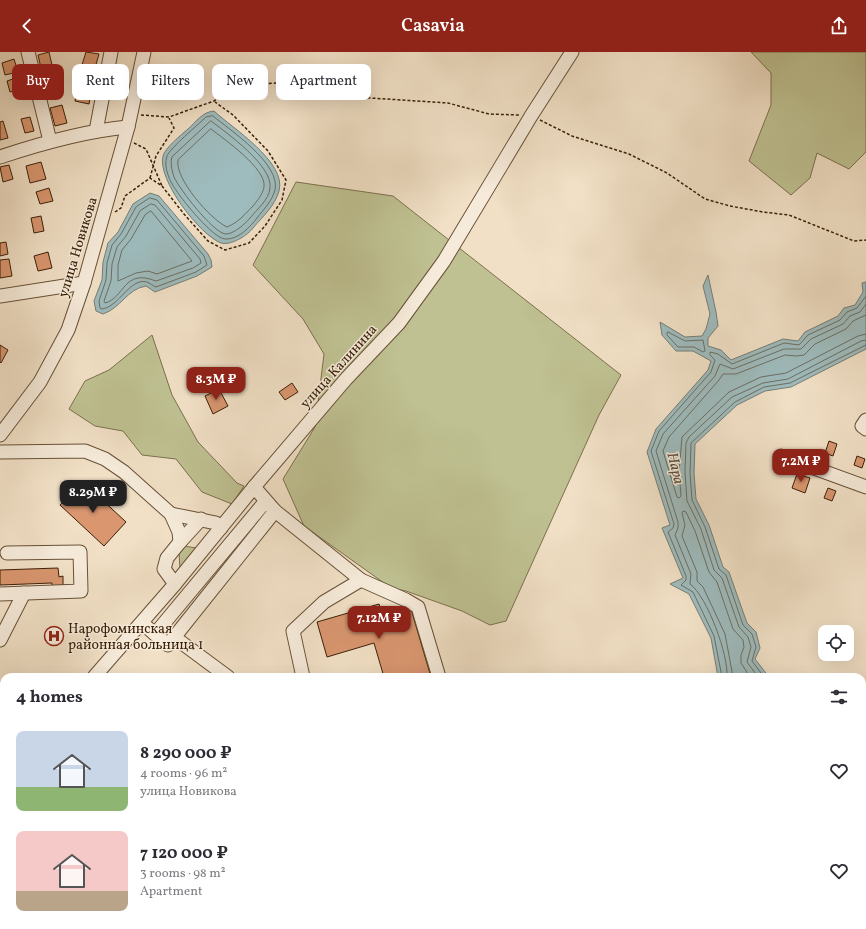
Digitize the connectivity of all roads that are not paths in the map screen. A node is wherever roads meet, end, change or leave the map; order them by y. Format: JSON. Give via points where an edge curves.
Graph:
{"nodes":[{"id":1,"x":28,"y":52,"type":"edge"},
{"id":2,"x":111,"y":52,"type":"edge"},
{"id":3,"x":144,"y":52,"type":"edge"},
{"id":4,"x":572,"y":52,"type":"edge"},
{"id":5,"x":128,"y":127,"type":"junction"},
{"id":6,"x":96,"y":131,"type":"junction"},
{"id":7,"x":50,"y":141,"type":"junction"},
{"id":8,"x":0,"y":157,"type":"edge"},
{"id":9,"x":84,"y":283,"type":"junction"},
{"id":10,"x":0,"y":296,"type":"edge"},
{"id":11,"x":866,"y":420,"type":"edge"},
{"id":12,"x":866,"y":430,"type":"edge"},
{"id":13,"x":0,"y":434,"type":"edge"},
{"id":14,"x":0,"y":452,"type":"edge"},
{"id":15,"x":780,"y":456,"type":"dead end"},
{"id":16,"x":866,"y":486,"type":"edge"},
{"id":17,"x":254,"y":487,"type":"junction"},
{"id":18,"x":265,"y":502,"type":"junction"},
{"id":19,"x":275,"y":511,"type":"junction"},
{"id":20,"x":171,"y":514,"type":"junction"},
{"id":21,"x":202,"y":519,"type":"junction"},
{"id":22,"x":221,"y":528,"type":"junction"},
{"id":23,"x":180,"y":542,"type":"junction"},
{"id":24,"x":7,"y":554,"type":"dead end"},
{"id":25,"x":361,"y":580,"type":"junction"},
{"id":26,"x":176,"y":584,"type":"junction"},
{"id":27,"x":24,"y":593,"type":"junction"},
{"id":28,"x":0,"y":594,"type":"edge"},
{"id":29,"x":142,"y":623,"type":"junction"},
{"id":30,"x":155,"y":634,"type":"junction"},
{"id":31,"x":174,"y":637,"type":"junction"},
{"id":32,"x":0,"y":640,"type":"edge"},
{"id":33,"x":98,"y":673,"type":"edge"},
{"id":34,"x":223,"y":673,"type":"edge"},
{"id":35,"x":302,"y":673,"type":"edge"},
{"id":36,"x":438,"y":673,"type":"edge"}],
"edges":[{"from":1,"to":7,"type":"street"},
{"from":2,"to":6,"type":"street"},
{"from":3,"to":5,"type":"street","name":"улица Новикова"},
{"from":4,"to":17,"type":"street","name":"улица Калинина","via":[[429,283],[399,323]]},
{"from":5,"to":6,"type":"street"},
{"from":5,"to":9,"type":"street","name":"улица Новикова"},
{"from":6,"to":7,"type":"street"},
{"from":7,"to":8,"type":"street"},
{"from":9,"to":10,"type":"street"},
{"from":9,"to":13,"type":"street","name":"улица Новикова","via":[[68,330],[40,382]]},
{"from":11,"to":12,"type":"street","via":[[862,426]]},
{"from":14,"to":20,"type":"street","via":[[85,451],[105,459],[124,472]]},
{"from":15,"to":16,"type":"street"},
{"from":17,"to":18,"type":"street"},
{"from":17,"to":22,"type":"street","name":"улица Калинина"},
{"from":18,"to":19,"type":"street"},
{"from":18,"to":30,"type":"street"},
{"from":19,"to":25,"type":"street"},
{"from":19,"to":31,"type":"street"},
{"from":20,"to":21,"type":"street"},
{"from":20,"to":23,"type":"street","via":[[179,532]]},
{"from":21,"to":22,"type":"street","via":[[216,523]]},
{"from":21,"to":23,"type":"street"},
{"from":22,"to":26,"type":"street","name":"улица Калинина"},
{"from":23,"to":26,"type":"street","via":[[166,558],[164,569]]},
{"from":24,"to":27,"type":"street","via":[[80,552],[81,590]]},
{"from":25,"to":35,"type":"street","via":[[324,602],[293,631]]},
{"from":25,"to":36,"type":"street","via":[[418,607]]},
{"from":26,"to":29,"type":"street","name":"улица Калинина"},
{"from":27,"to":28,"type":"street"},
{"from":27,"to":32,"type":"street"},
{"from":29,"to":30,"type":"street"},
{"from":29,"to":33,"type":"street","name":"улица Калинина"},
{"from":30,"to":31,"type":"street","via":[[168,644]]},
{"from":31,"to":34,"type":"street"}]}
